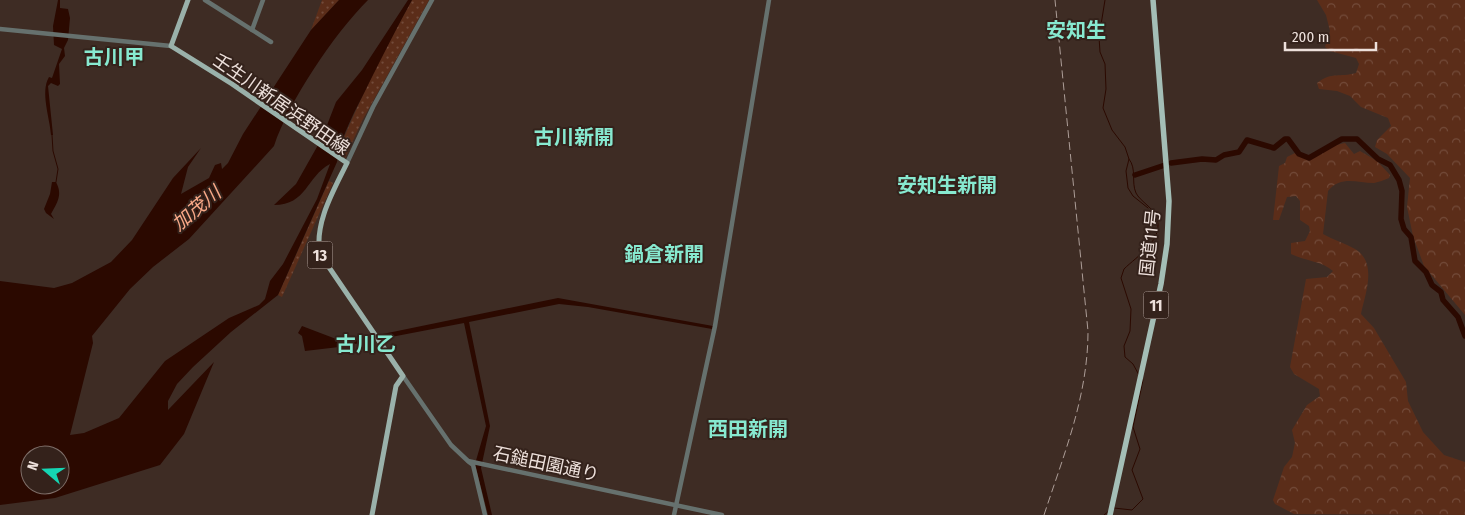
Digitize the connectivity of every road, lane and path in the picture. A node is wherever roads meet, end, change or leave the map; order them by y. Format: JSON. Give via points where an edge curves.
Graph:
{"nodes":[{"id":1,"x":188,"y":0,"type":"edge"},
{"id":2,"x":205,"y":0,"type":"edge"},
{"id":3,"x":263,"y":0,"type":"edge"},
{"id":4,"x":432,"y":0,"type":"edge"},
{"id":5,"x":769,"y":0,"type":"edge"},
{"id":6,"x":1153,"y":0,"type":"edge"},
{"id":7,"x":0,"y":29,"type":"edge"},
{"id":8,"x":252,"y":30,"type":"junction"},
{"id":9,"x":271,"y":42,"type":"dead end"},
{"id":10,"x":171,"y":46,"type":"junction"},
{"id":11,"x":346,"y":162,"type":"junction"},
{"id":12,"x":403,"y":376,"type":"junction"},
{"id":13,"x":468,"y":461,"type":"junction"},
{"id":14,"x":676,"y":505,"type":"junction"},
{"id":15,"x":372,"y":515,"type":"edge"},
{"id":16,"x":485,"y":515,"type":"edge"},
{"id":17,"x":674,"y":515,"type":"edge"},
{"id":18,"x":722,"y":515,"type":"edge"},
{"id":19,"x":1110,"y":515,"type":"edge"}],
"edges":[{"from":1,"to":10,"type":"main road"},
{"from":2,"to":8,"type":"street"},
{"from":3,"to":8,"type":"street"},
{"from":4,"to":11,"type":"street"},
{"from":5,"to":14,"type":"street","via":[[715,328]]},
{"from":6,"to":19,"type":"highway","name":"国道11号","number":"11","via":[[1169,201],[1167,244]]},
{"from":7,"to":10,"type":"street"},
{"from":8,"to":9,"type":"street"},
{"from":10,"to":11,"type":"main road","name":"壬生川新居浜野田線"},
{"from":11,"to":12,"type":"main road","name":"壬生川新居浜野田線","number":"13","via":[[327,208],[318,247],[325,263]]},
{"from":12,"to":13,"type":"street","name":"石鎚田園通り","via":[[451,445]]},
{"from":12,"to":15,"type":"main road","via":[[396,386]]},
{"from":13,"to":14,"type":"street","name":"石鎚田園通り"},
{"from":13,"to":16,"type":"street","via":[[473,465]]},
{"from":14,"to":17,"type":"street"},
{"from":14,"to":18,"type":"street","name":"石鎚田園通り"}]}
